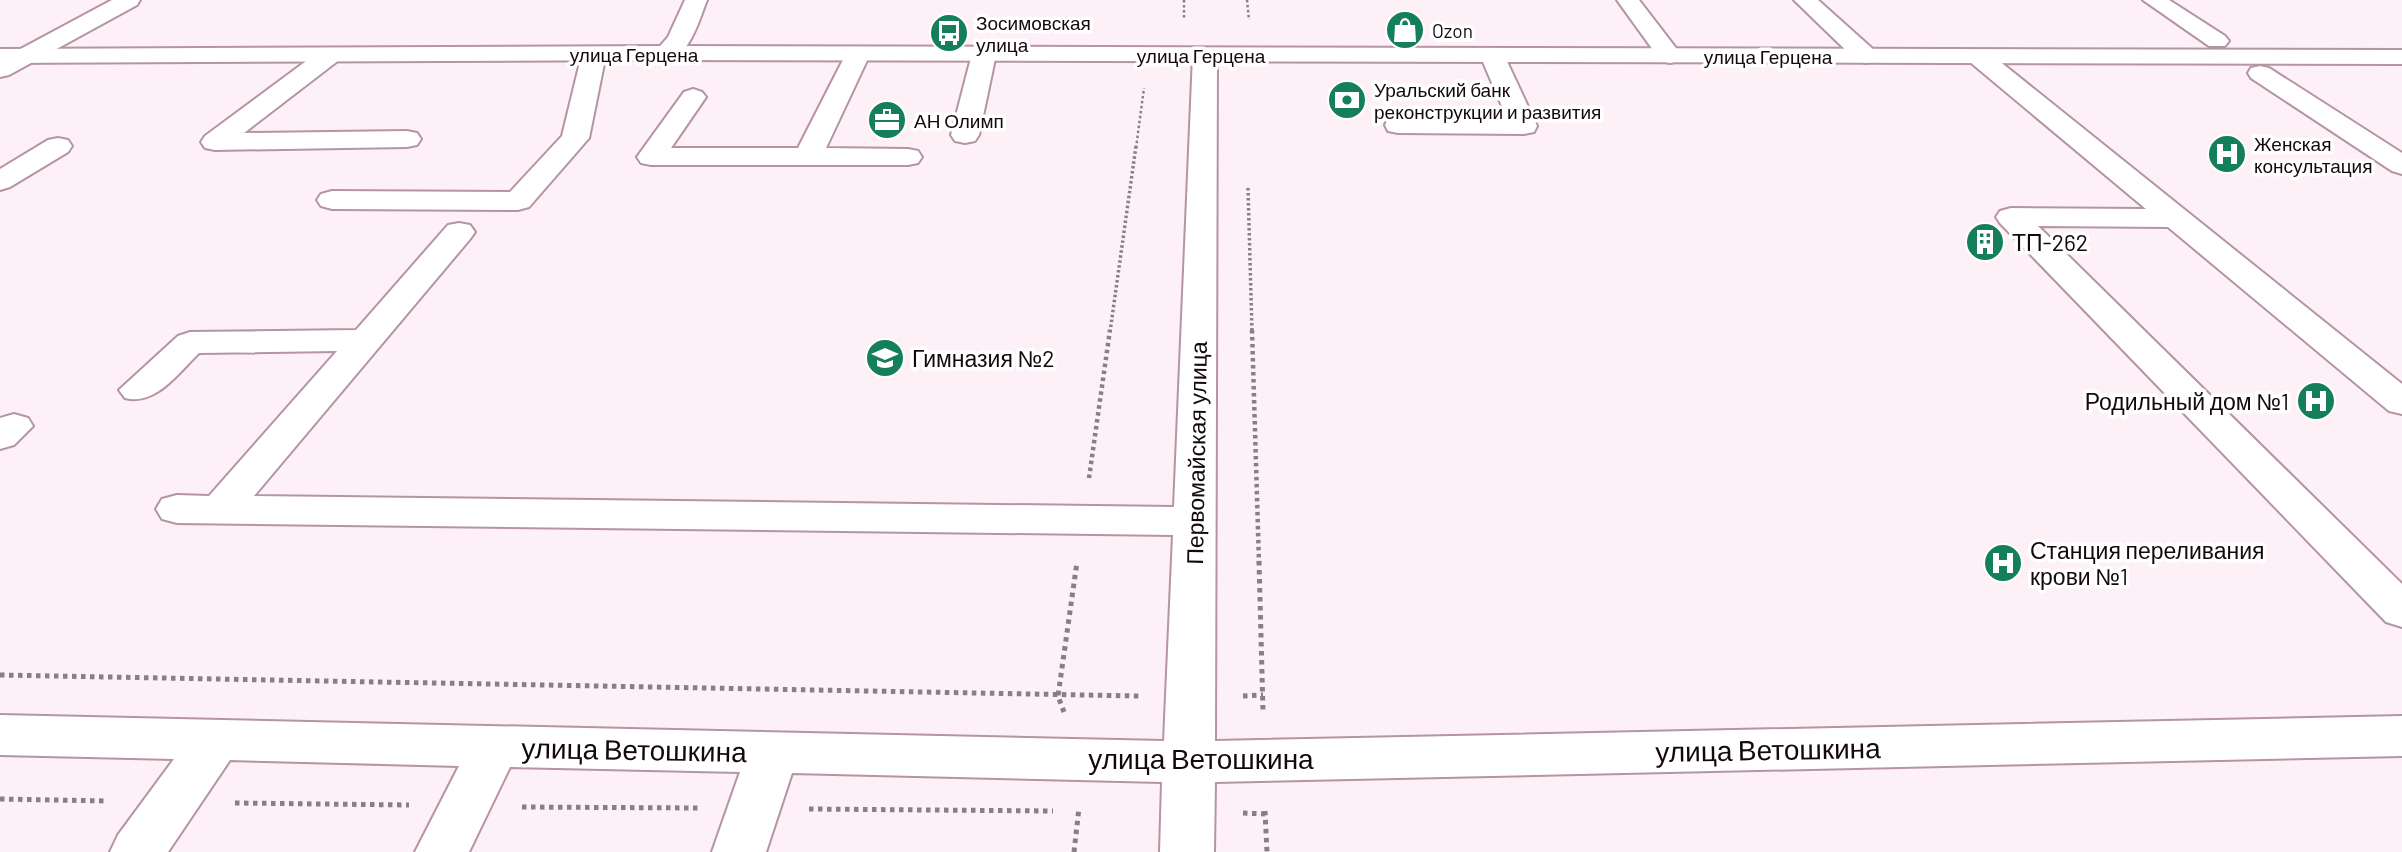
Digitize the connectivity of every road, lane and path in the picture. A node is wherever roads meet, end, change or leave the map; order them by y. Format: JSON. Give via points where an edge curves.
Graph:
{"nodes":[{"id":1,"x":129,"y":0,"type":"edge"},
{"id":2,"x":696,"y":0,"type":"edge"},
{"id":3,"x":1629,"y":0,"type":"edge"},
{"id":4,"x":1805,"y":0,"type":"edge"},
{"id":5,"x":2154,"y":0,"type":"edge"},
{"id":6,"x":2217,"y":41,"type":"dead end"},
{"id":7,"x":666,"y":53,"type":"junction"},
{"id":8,"x":594,"y":54,"type":"junction"},
{"id":9,"x":858,"y":54,"type":"junction"},
{"id":10,"x":985,"y":54,"type":"junction"},
{"id":11,"x":330,"y":55,"type":"junction"},
{"id":12,"x":1148,"y":55,"type":"junction"},
{"id":13,"x":1205,"y":55,"type":"junction"},
{"id":14,"x":1492,"y":55,"type":"junction"},
{"id":15,"x":0,"y":56,"type":"edge"},
{"id":16,"x":26,"y":56,"type":"junction"},
{"id":17,"x":1670,"y":56,"type":"junction"},
{"id":18,"x":1866,"y":56,"type":"junction"},
{"id":19,"x":1979,"y":57,"type":"junction"},
{"id":20,"x":2402,"y":57,"type":"edge"},
{"id":21,"x":0,"y":70,"type":"edge"},
{"id":22,"x":2260,"y":74,"type":"dead end"},
{"id":23,"x":693,"y":97,"type":"dead end"},
{"id":24,"x":1398,"y":125,"type":"dead end"},
{"id":25,"x":965,"y":135,"type":"dead end"},
{"id":26,"x":407,"y":139,"type":"dead end"},
{"id":27,"x":58,"y":146,"type":"dead end"},
{"id":28,"x":808,"y":156,"type":"junction"},
{"id":29,"x":908,"y":157,"type":"dead end"},
{"id":30,"x":2402,"y":165,"type":"edge"},
{"id":31,"x":0,"y":181,"type":"edge"},
{"id":32,"x":1248,"y":181,"type":"dead end"},
{"id":33,"x":332,"y":200,"type":"dead end"},
{"id":34,"x":2176,"y":218,"type":"junction"},
{"id":35,"x":458,"y":232,"type":"dead end"},
{"id":36,"x":366,"y":340,"type":"junction"},
{"id":37,"x":138,"y":390,"type":"dead end"},
{"id":38,"x":2402,"y":403,"type":"edge"},
{"id":39,"x":177,"y":509,"type":"dead end"},
{"id":40,"x":221,"y":509,"type":"junction"},
{"id":41,"x":1083,"y":519,"type":"junction"},
{"id":42,"x":1195,"y":521,"type":"junction"},
{"id":43,"x":2402,"y":611,"type":"edge"},
{"id":44,"x":0,"y":675,"type":"edge"},
{"id":45,"x":1058,"y":696,"type":"junction"},
{"id":46,"x":0,"y":736,"type":"edge"},
{"id":47,"x":216,"y":740,"type":"junction"},
{"id":48,"x":2398,"y":741,"type":"edge"},
{"id":49,"x":495,"y":746,"type":"junction"},
{"id":50,"x":773,"y":752,"type":"junction"},
{"id":51,"x":1083,"y":759,"type":"junction"},
{"id":52,"x":1265,"y":760,"type":"junction"},
{"id":53,"x":1189,"y":762,"type":"junction"},
{"id":54,"x":0,"y":799,"type":"edge"},
{"id":55,"x":173,"y":802,"type":"junction"},
{"id":56,"x":465,"y":806,"type":"junction"},
{"id":57,"x":1079,"y":811,"type":"junction"},
{"id":58,"x":1092,"y":811,"type":"dead end"},
{"id":59,"x":1188,"y":812,"type":"junction"},
{"id":60,"x":1265,"y":814,"type":"junction"},
{"id":61,"x":747,"y":830,"type":"edge"},
{"id":62,"x":137,"y":852,"type":"edge"},
{"id":63,"x":442,"y":852,"type":"edge"},
{"id":64,"x":1074,"y":852,"type":"edge"},
{"id":65,"x":1187,"y":852,"type":"edge"},
{"id":66,"x":1267,"y":852,"type":"edge"}],
"edges":[{"from":1,"to":16,"type":"street"},
{"from":2,"to":7,"type":"street","via":[[679,40]]},
{"from":3,"to":17,"type":"street"},
{"from":4,"to":18,"type":"street"},
{"from":5,"to":6,"type":"street"},
{"from":7,"to":8,"type":"street","name":"улица Герцена"},
{"from":7,"to":9,"type":"street","name":"улица Герцена"},
{"from":8,"to":11,"type":"street","name":"улица Герцена"},
{"from":8,"to":33,"type":"street","via":[[575,138],[517,201]]},
{"from":9,"to":10,"type":"street","name":"улица Герцена"},
{"from":9,"to":28,"type":"street"},
{"from":10,"to":12,"type":"street","name":"улица Герцена"},
{"from":10,"to":25,"type":"street"},
{"from":11,"to":16,"type":"street","name":"улица Герцена"},
{"from":11,"to":26,"type":"street","via":[[215,142]]},
{"from":12,"to":13,"type":"street","name":"улица Герцена"},
{"from":12,"to":41,"type":"path"},
{"from":13,"to":14,"type":"street","name":"улица Герцена"},
{"from":13,"to":42,"type":"street","name":"Первомайская улица"},
{"from":14,"to":17,"type":"street","name":"улица Герцена"},
{"from":14,"to":24,"type":"street","via":[[1524,126]]},
{"from":15,"to":16,"type":"street","name":"улица Герцена"},
{"from":16,"to":21,"type":"street"},
{"from":17,"to":18,"type":"street","name":"улица Герцена"},
{"from":18,"to":19,"type":"street","name":"улица Герцена"},
{"from":19,"to":20,"type":"street","name":"улица Герцена"},
{"from":19,"to":34,"type":"street"},
{"from":22,"to":30,"type":"street"},
{"from":23,"to":28,"type":"street","via":[[651,157]]},
{"from":27,"to":31,"type":"street"},
{"from":28,"to":29,"type":"street"},
{"from":32,"to":52,"type":"path"},
{"from":34,"to":38,"type":"street"},
{"from":34,"to":43,"type":"street","via":[[2011,217]]},
{"from":35,"to":36,"type":"street"},
{"from":36,"to":37,"type":"street","via":[[190,343]]},
{"from":36,"to":40,"type":"street"},
{"from":39,"to":40,"type":"street"},
{"from":40,"to":41,"type":"street"},
{"from":41,"to":42,"type":"street"},
{"from":41,"to":45,"type":"path"},
{"from":42,"to":53,"type":"street","name":"Первомайская улица"},
{"from":44,"to":45,"type":"path"},
{"from":45,"to":51,"type":"path"},
{"from":46,"to":47,"type":"street","name":"улица Ветошкина"},
{"from":47,"to":49,"type":"street","name":"улица Ветошкина"},
{"from":47,"to":55,"type":"street"},
{"from":48,"to":52,"type":"street","name":"улица Ветошкина"},
{"from":49,"to":50,"type":"street","name":"улица Ветошкина"},
{"from":49,"to":56,"type":"street"},
{"from":50,"to":51,"type":"street","name":"улица Ветошкина"},
{"from":50,"to":61,"type":"street"},
{"from":51,"to":53,"type":"street","name":"улица Ветошкина"},
{"from":51,"to":57,"type":"path"},
{"from":52,"to":53,"type":"street","name":"улица Ветошкина"},
{"from":52,"to":60,"type":"path"},
{"from":53,"to":59,"type":"street","name":"Первомайская улица"},
{"from":54,"to":55,"type":"path"},
{"from":55,"to":56,"type":"path"},
{"from":55,"to":62,"type":"street"},
{"from":56,"to":61,"type":"path"},
{"from":56,"to":63,"type":"street"},
{"from":57,"to":58,"type":"path"},
{"from":57,"to":61,"type":"path"},
{"from":57,"to":64,"type":"path"},
{"from":59,"to":60,"type":"path"},
{"from":59,"to":65,"type":"street","name":"Первомайская улица"},
{"from":60,"to":66,"type":"path"}]}
